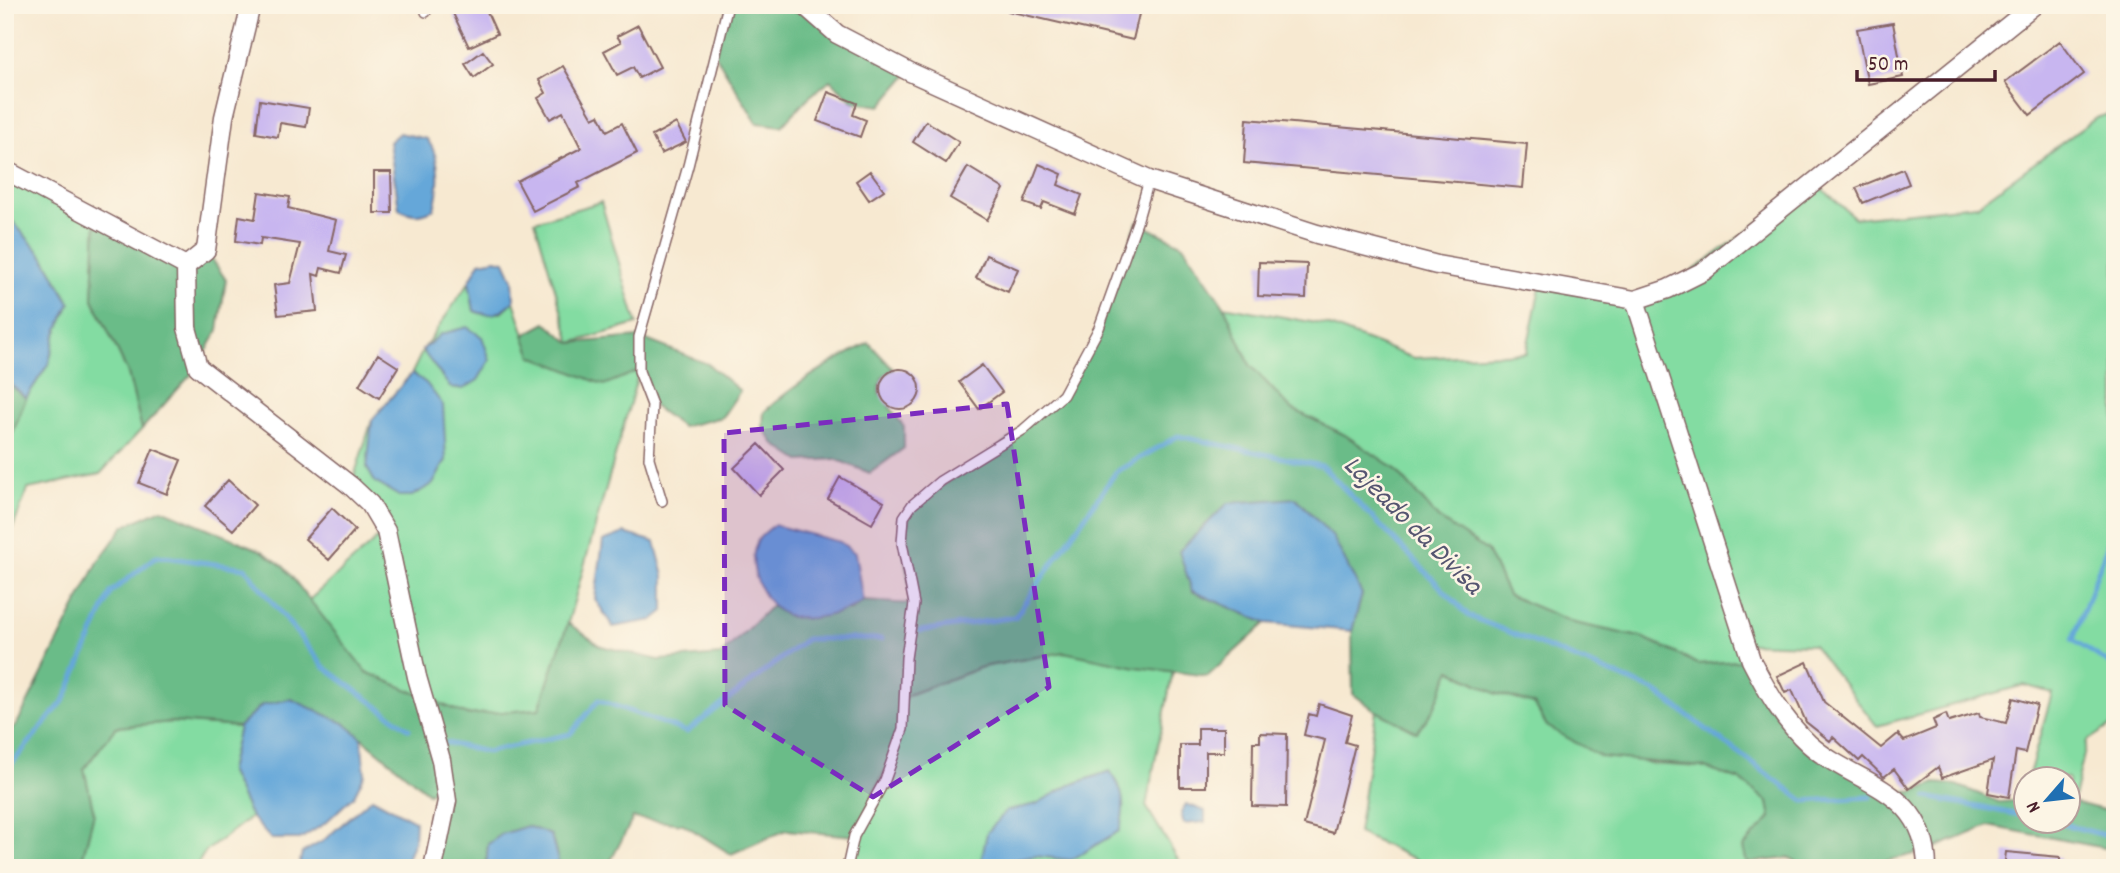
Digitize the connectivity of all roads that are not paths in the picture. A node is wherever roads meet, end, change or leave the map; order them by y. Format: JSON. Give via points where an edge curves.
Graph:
{"nodes":[{"id":1,"x":251,"y":5,"type":"edge"},
{"id":2,"x":728,"y":5,"type":"edge"},
{"id":3,"x":804,"y":5,"type":"edge"},
{"id":4,"x":2034,"y":5,"type":"edge"},
{"id":5,"x":5,"y":170,"type":"edge"},
{"id":6,"x":1149,"y":180,"type":"junction"},
{"id":7,"x":186,"y":266,"type":"junction"},
{"id":8,"x":1635,"y":300,"type":"junction"},
{"id":9,"x":662,"y":500,"type":"dead end"},
{"id":10,"x":433,"y":868,"type":"edge"},
{"id":11,"x":847,"y":868,"type":"edge"},
{"id":12,"x":1927,"y":868,"type":"edge"}],
"edges":[{"from":1,"to":7,"type":"street","via":[[224,117],[206,250]]},
{"from":2,"to":9,"type":"lane","via":[[639,337],[639,371],[652,405],[649,458]]},
{"from":3,"to":6,"type":"street","via":[[837,34],[910,72]]},
{"from":4,"to":8,"type":"street","via":[[1704,271]]},
{"from":5,"to":7,"type":"street"},
{"from":6,"to":8,"type":"street","via":[[1317,234],[1437,265]]},
{"from":6,"to":11,"type":"lane","via":[[1099,328],[1063,394],[1023,430],[940,481],[904,517],[902,543],[914,604],[903,729],[885,780],[854,836]]},
{"from":7,"to":10,"type":"street","via":[[187,328],[198,367],[351,486],[370,504],[386,531],[447,801]]},
{"from":8,"to":12,"type":"street","via":[[1751,660],[1776,707],[1810,745],[1909,808],[1927,851]]}]}
